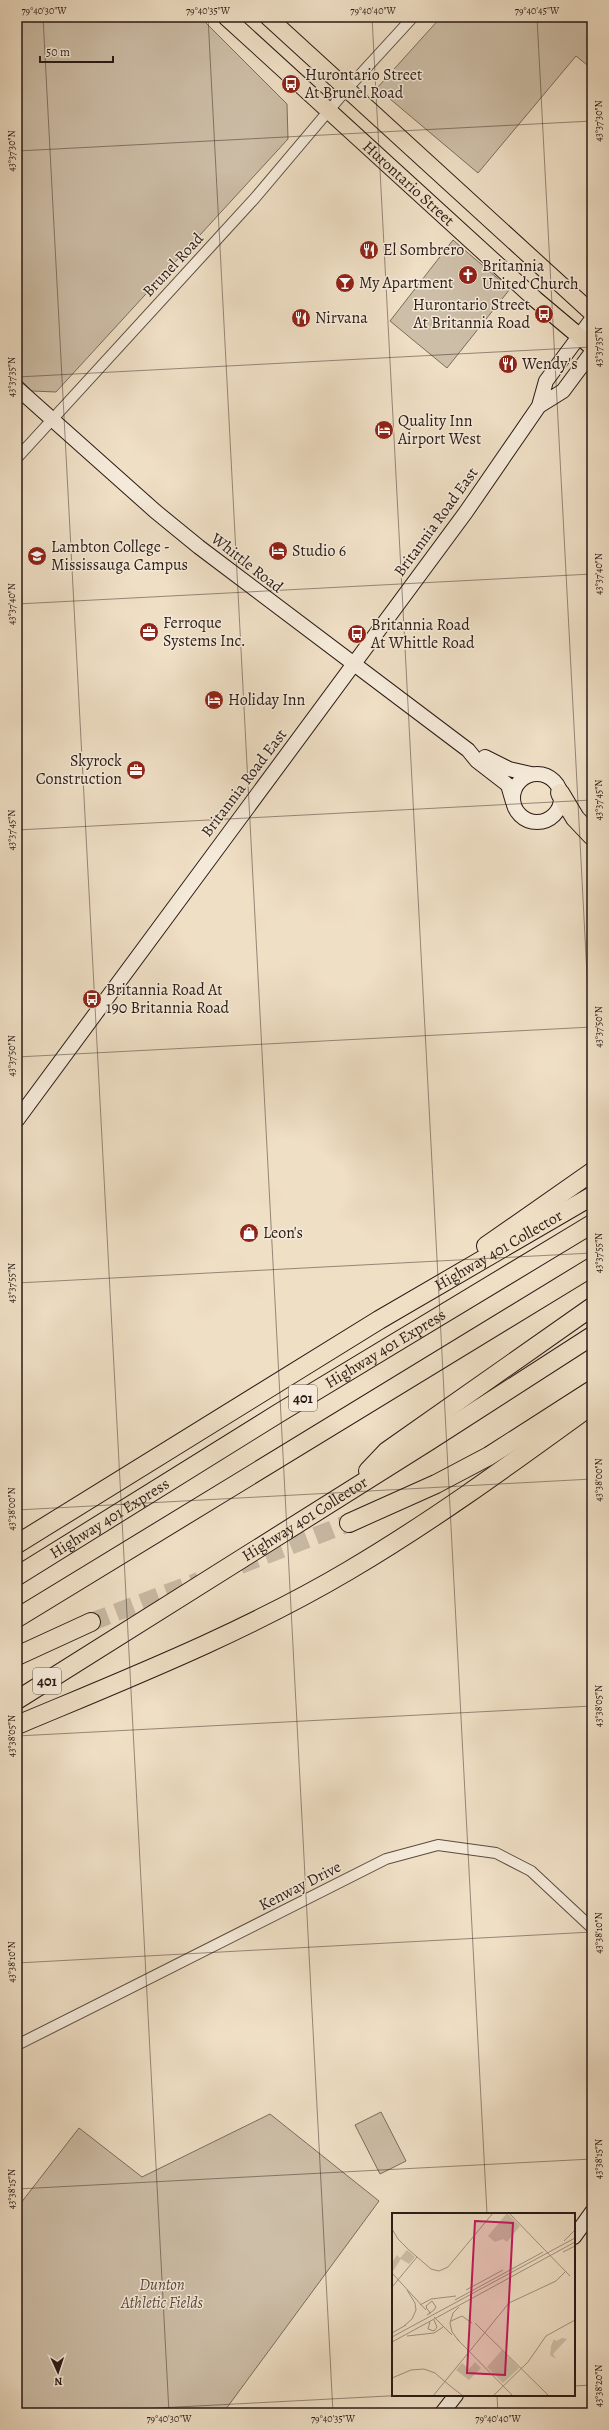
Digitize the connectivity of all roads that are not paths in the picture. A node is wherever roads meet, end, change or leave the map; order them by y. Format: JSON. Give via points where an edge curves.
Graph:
{"nodes":[{"id":1,"x":226,"y":17,"type":"edge"},
{"id":2,"x":268,"y":17,"type":"edge"},
{"id":3,"x":413,"y":17,"type":"edge"},
{"id":4,"x":347,"y":89,"type":"junction"},
{"id":5,"x":328,"y":111,"type":"junction"},
{"id":6,"x":587,"y":323,"type":"edge"},
{"id":7,"x":592,"y":347,"type":"edge"},
{"id":8,"x":592,"y":352,"type":"edge"},
{"id":9,"x":17,"y":388,"type":"edge"},
{"id":10,"x":539,"y":406,"type":"junction"},
{"id":11,"x":51,"y":420,"type":"junction"},
{"id":12,"x":17,"y":458,"type":"edge"},
{"id":13,"x":353,"y":664,"type":"junction"},
{"id":14,"x":468,"y":750,"type":"junction"},
{"id":15,"x":531,"y":774,"type":"junction"},
{"id":16,"x":560,"y":793,"type":"junction"},
{"id":17,"x":513,"y":802,"type":"junction"},
{"id":18,"x":592,"y":836,"type":"edge"},
{"id":19,"x":17,"y":1120,"type":"edge"},
{"id":20,"x":592,"y":1172,"type":"edge"},
{"id":21,"x":592,"y":1196,"type":"edge"},
{"id":22,"x":592,"y":1224,"type":"edge"},
{"id":23,"x":592,"y":1268,"type":"edge"},
{"id":24,"x":592,"y":1307,"type":"edge"},
{"id":25,"x":380,"y":1320,"type":"junction"},
{"id":26,"x":592,"y":1336,"type":"edge"},
{"id":27,"x":592,"y":1390,"type":"edge"},
{"id":28,"x":592,"y":1405,"type":"edge"},
{"id":29,"x":351,"y":1489,"type":"junction"},
{"id":30,"x":349,"y":1523,"type":"tunnel mouth"},
{"id":31,"x":17,"y":1544,"type":"edge"},
{"id":32,"x":17,"y":1576,"type":"edge"},
{"id":33,"x":17,"y":1618,"type":"edge"},
{"id":34,"x":91,"y":1622,"type":"tunnel mouth"},
{"id":35,"x":17,"y":1656,"type":"edge"},
{"id":36,"x":17,"y":1700,"type":"edge"},
{"id":37,"x":17,"y":1725,"type":"edge"},
{"id":38,"x":592,"y":1928,"type":"edge"},
{"id":39,"x":17,"y":2045,"type":"edge"},
{"id":40,"x":592,"y":2212,"type":"edge"},
{"id":41,"x":575,"y":2236,"type":"edge"},
{"id":42,"x":455,"y":2396,"type":"edge"},
{"id":43,"x":442,"y":2413,"type":"edge"}],
"edges":[{"from":1,"to":5,"type":"main road","name":"Hurontario Street"},
{"from":2,"to":4,"type":"main road","name":"Hurontario Street"},
{"from":3,"to":4,"type":"street","name":"Brunel Road"},
{"from":4,"to":5,"type":"street","name":"Brunel Road"},
{"from":4,"to":6,"type":"main road","name":"Hurontario Street"},
{"from":5,"to":6,"type":"main road","name":"Hurontario Street"},
{"from":5,"to":11,"type":"street","name":"Brunel Road","via":[[255,198]]},
{"from":6,"to":7,"type":"main road","name":"Hurontario Street"},
{"from":6,"to":10,"type":"main road","name":"Britannia Road East","via":[[546,381]]},
{"from":8,"to":10,"type":"main road","name":"Britannia Road East","via":[[563,391]]},
{"from":9,"to":11,"type":"main road","name":"Whittle Road"},
{"from":10,"to":13,"type":"main road","name":"Britannia Road East","via":[[466,512]]},
{"from":11,"to":12,"type":"street","name":"Brunel Road"},
{"from":11,"to":13,"type":"main road","name":"Whittle Road","via":[[199,547]]},
{"from":13,"to":14,"type":"main road","name":"Whittle Road"},
{"from":13,"to":19,"type":"main road","name":"Britannia Road East"},
{"from":14,"to":15,"type":"main road","name":"Whittle Road","via":[[509,769]]},
{"from":14,"to":17,"type":"main road","name":"Whittle Road","via":[[477,761],[508,785]]},
{"from":15,"to":16,"type":"main road","via":[[544,775],[551,779]]},
{"from":15,"to":17,"type":"main road","via":[[517,784],[513,791]]},
{"from":16,"to":17,"type":"main road","via":[[561,800],[556,813],[541,822],[525,819],[517,812]]},
{"from":16,"to":18,"type":"highway","via":[[575,818]]},
{"from":20,"to":25,"type":"highway"},
{"from":21,"to":25,"type":"highway","name":"Highway 401 Collector","number":"401"},
{"from":22,"to":32,"type":"highway","name":"Highway 401 Express","number":"401","via":[[279,1413]]},
{"from":23,"to":33,"type":"highway","number":"401"},
{"from":24,"to":29,"type":"highway","via":[[387,1451]]},
{"from":25,"to":31,"type":"highway","name":"Highway 401 Collector","number":"401"},
{"from":26,"to":29,"type":"highway","name":"Highway 401 Collector","number":"401","via":[[429,1442]]},
{"from":27,"to":30,"type":"highway","via":[[489,1456],[436,1484]]},
{"from":28,"to":37,"type":"highway","via":[[439,1515],[346,1572],[234,1631]]},
{"from":29,"to":36,"type":"highway","name":"Highway 401 Collector","number":"401"},
{"from":34,"to":35,"type":"highway"},
{"from":38,"to":39,"type":"street","name":"Kenway Drive","via":[[531,1871],[496,1853],[438,1845],[386,1859]]},
{"from":40,"to":41,"type":"main road"},
{"from":42,"to":43,"type":"main road"}]}
